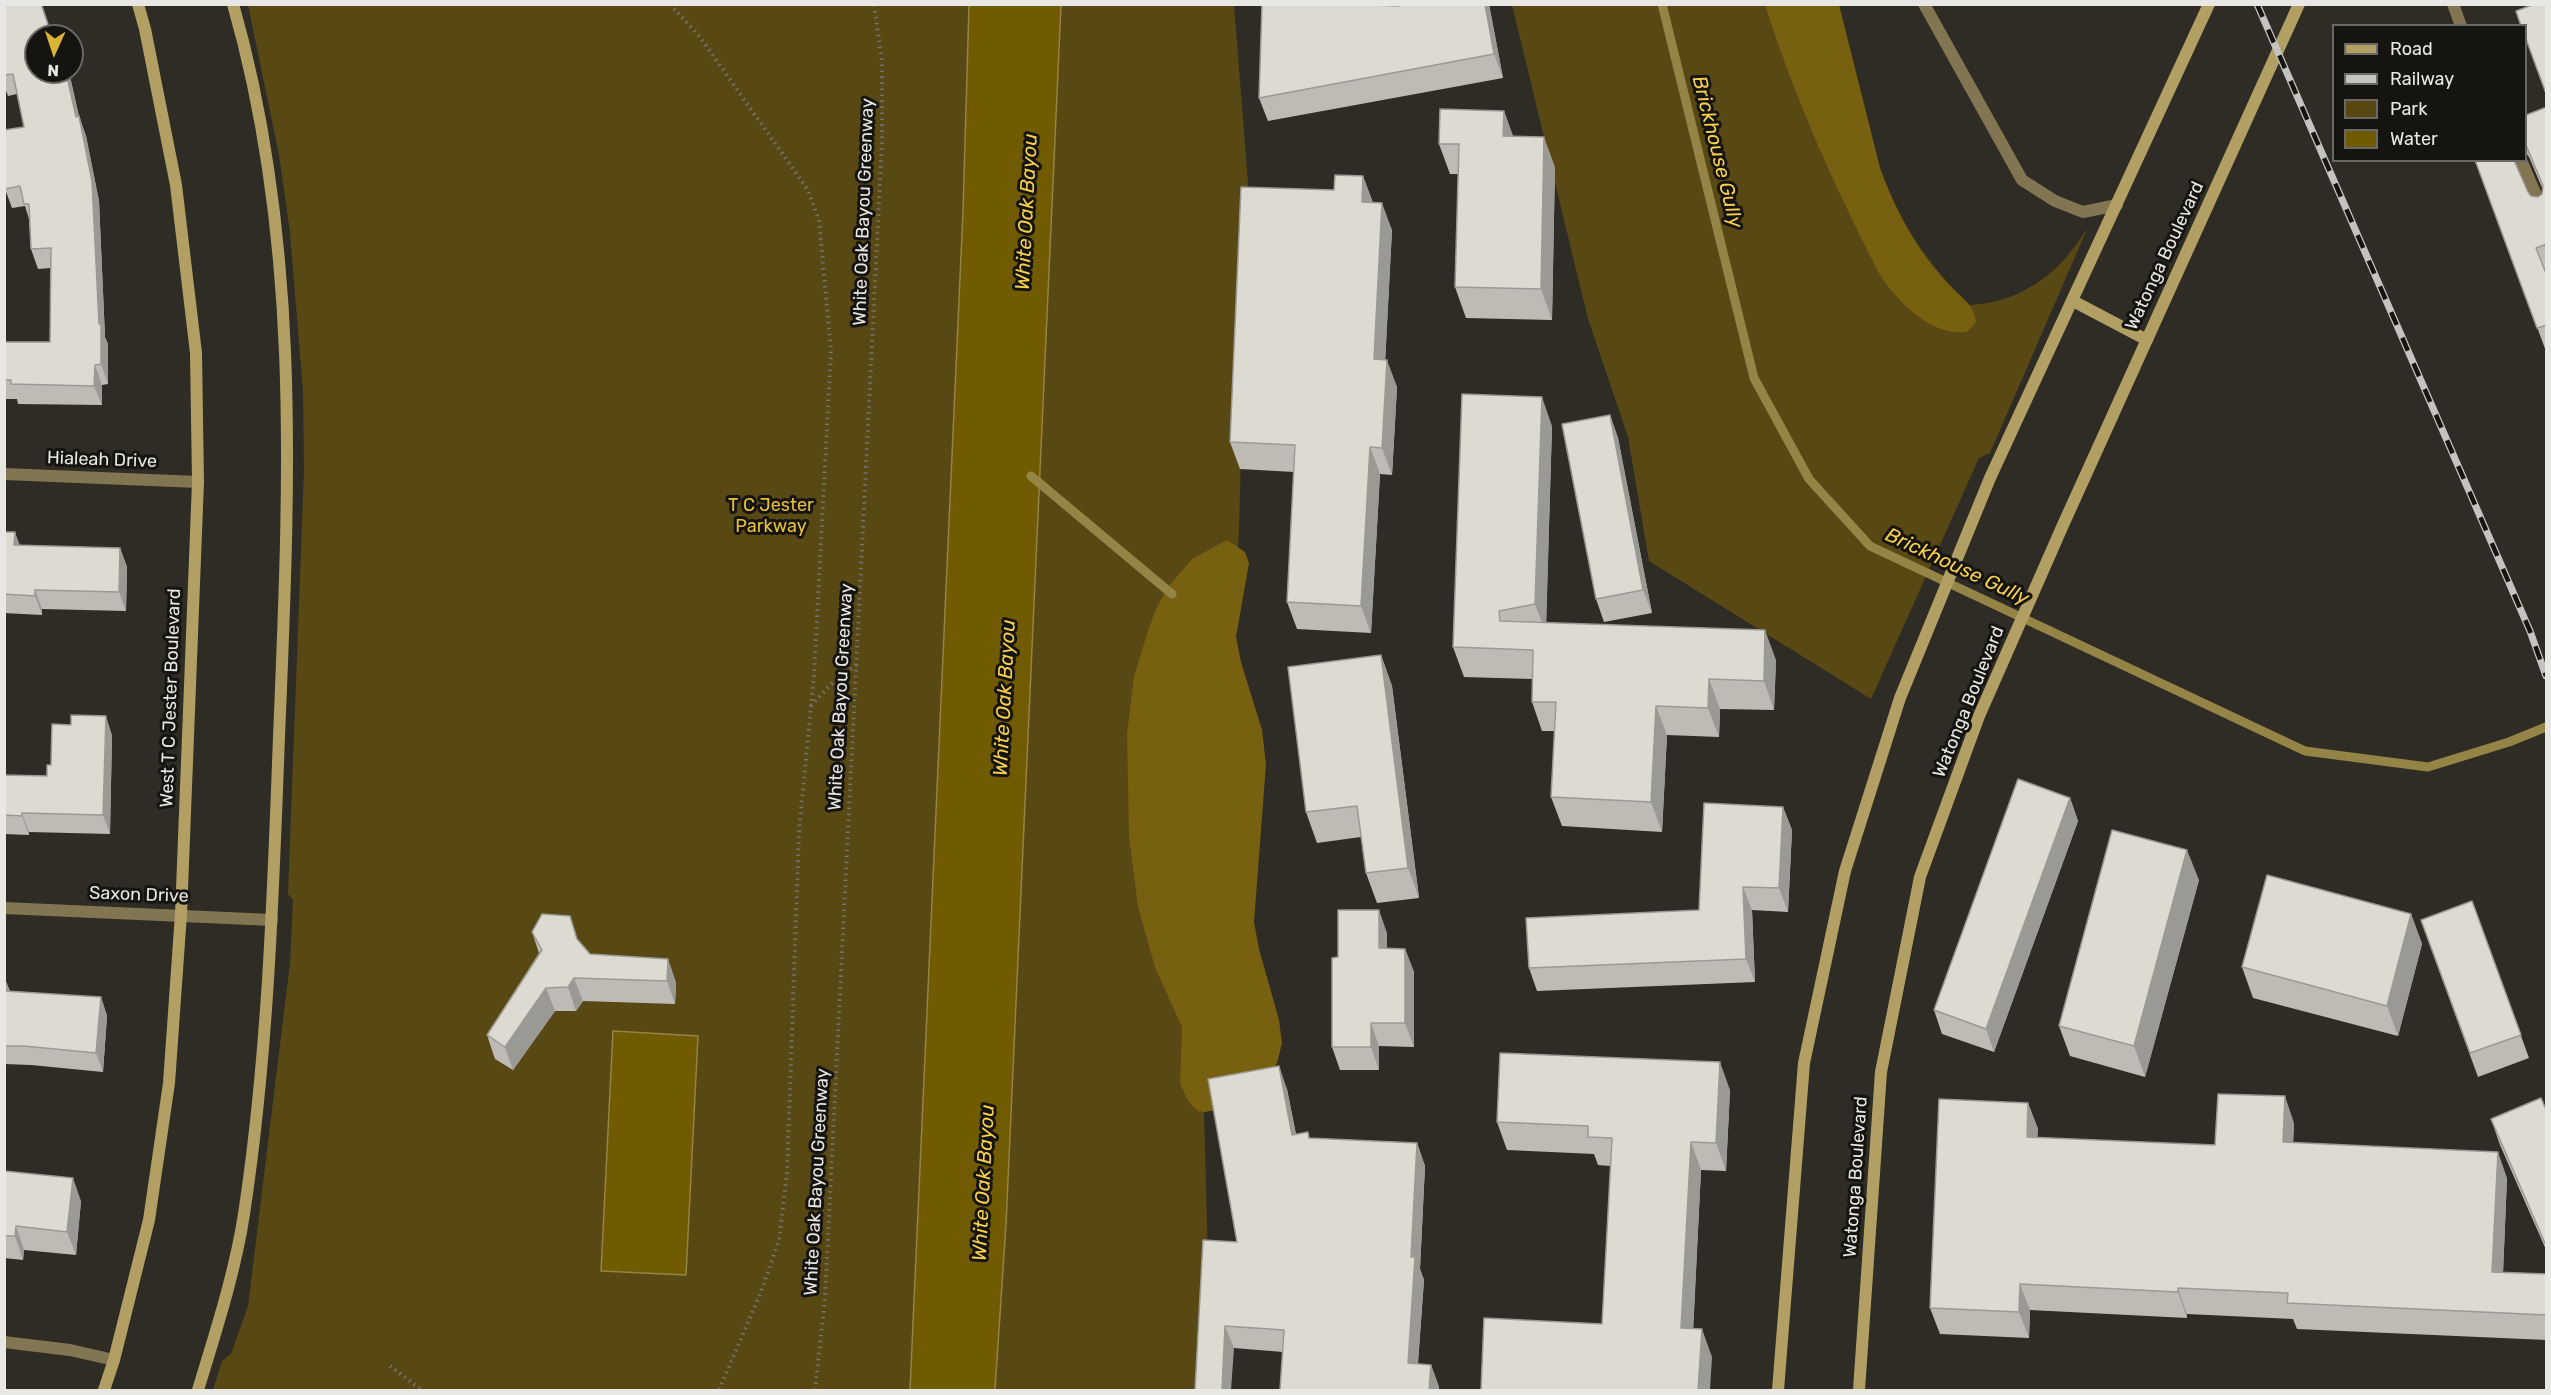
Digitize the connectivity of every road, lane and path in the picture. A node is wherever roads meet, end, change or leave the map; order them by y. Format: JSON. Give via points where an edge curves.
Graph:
{"nodes":[{"id":1,"x":138,"y":4,"type":"edge"},
{"id":2,"x":233,"y":4,"type":"edge"},
{"id":3,"x":670,"y":4,"type":"edge"},
{"id":4,"x":874,"y":4,"type":"edge"},
{"id":5,"x":1924,"y":4,"type":"edge"},
{"id":6,"x":2209,"y":4,"type":"edge"},
{"id":7,"x":2299,"y":4,"type":"edge"},
{"id":8,"x":2453,"y":4,"type":"edge"},
{"id":9,"x":2460,"y":24,"type":"edge"},
{"id":10,"x":2522,"y":162,"type":"edge"},
{"id":11,"x":2117,"y":205,"type":"junction"},
{"id":12,"x":2547,"y":218,"type":"edge"},
{"id":13,"x":2073,"y":301,"type":"junction"},
{"id":14,"x":2146,"y":340,"type":"junction"},
{"id":15,"x":4,"y":474,"type":"edge"},
{"id":16,"x":198,"y":482,"type":"junction"},
{"id":17,"x":857,"y":664,"type":"junction"},
{"id":18,"x":811,"y":706,"type":"junction"},
{"id":19,"x":4,"y":908,"type":"edge"},
{"id":20,"x":181,"y":914,"type":"junction"},
{"id":21,"x":272,"y":920,"type":"junction"},
{"id":22,"x":4,"y":1342,"type":"edge"},
{"id":23,"x":114,"y":1360,"type":"junction"},
{"id":24,"x":390,"y":1366,"type":"dead end"},
{"id":25,"x":104,"y":1390,"type":"edge"},
{"id":26,"x":198,"y":1390,"type":"edge"},
{"id":27,"x":422,"y":1390,"type":"edge"},
{"id":28,"x":719,"y":1390,"type":"edge"},
{"id":29,"x":815,"y":1390,"type":"edge"},
{"id":30,"x":1778,"y":1390,"type":"edge"},
{"id":31,"x":1858,"y":1390,"type":"edge"}],
"edges":[{"from":1,"to":16,"type":"main road","name":"West T C Jester Boulevard","via":[[176,185],[196,353]]},
{"from":2,"to":21,"type":"main road","via":[[251,68],[277,226],[286,351],[288,505]]},
{"from":3,"to":18,"type":"path","via":[[700,37],[766,127],[808,189],[819,221],[831,350]]},
{"from":4,"to":17,"type":"path","name":"White Oak Bayou Greenway","via":[[882,63],[882,141]]},
{"from":5,"to":11,"type":"street","via":[[2022,180],[2055,201],[2083,212]]},
{"from":6,"to":11,"type":"main road"},
{"from":7,"to":14,"type":"main road","name":"Watonga Boulevard"},
{"from":8,"to":9,"type":"street"},
{"from":10,"to":12,"type":"street"},
{"from":11,"to":13,"type":"main road"},
{"from":13,"to":14,"type":"main road"},
{"from":13,"to":30,"type":"main road","via":[[1990,477],[1900,698],[1845,871],[1804,1063]]},
{"from":14,"to":31,"type":"main road","name":"Watonga Boulevard","via":[[1980,716],[1920,877],[1881,1072]]},
{"from":15,"to":16,"type":"street","name":"Hialeah Drive"},
{"from":16,"to":20,"type":"main road","name":"West T C Jester Boulevard"},
{"from":17,"to":18,"type":"path"},
{"from":17,"to":29,"type":"path","name":"White Oak Bayou Greenway","via":[[825,1298]]},
{"from":18,"to":28,"type":"path","via":[[799,832],[788,1174],[779,1240]]},
{"from":19,"to":20,"type":"street","name":"Saxon Drive"},
{"from":20,"to":21,"type":"street","name":"Saxon Drive"},
{"from":20,"to":23,"type":"main road","name":"West T C Jester Boulevard","via":[[168,1083],[149,1220]]},
{"from":21,"to":26,"type":"main road","via":[[268,997],[244,1217]]},
{"from":22,"to":23,"type":"street"},
{"from":23,"to":25,"type":"main road","name":"West T C Jester Boulevard"},
{"from":24,"to":27,"type":"path"}]}
